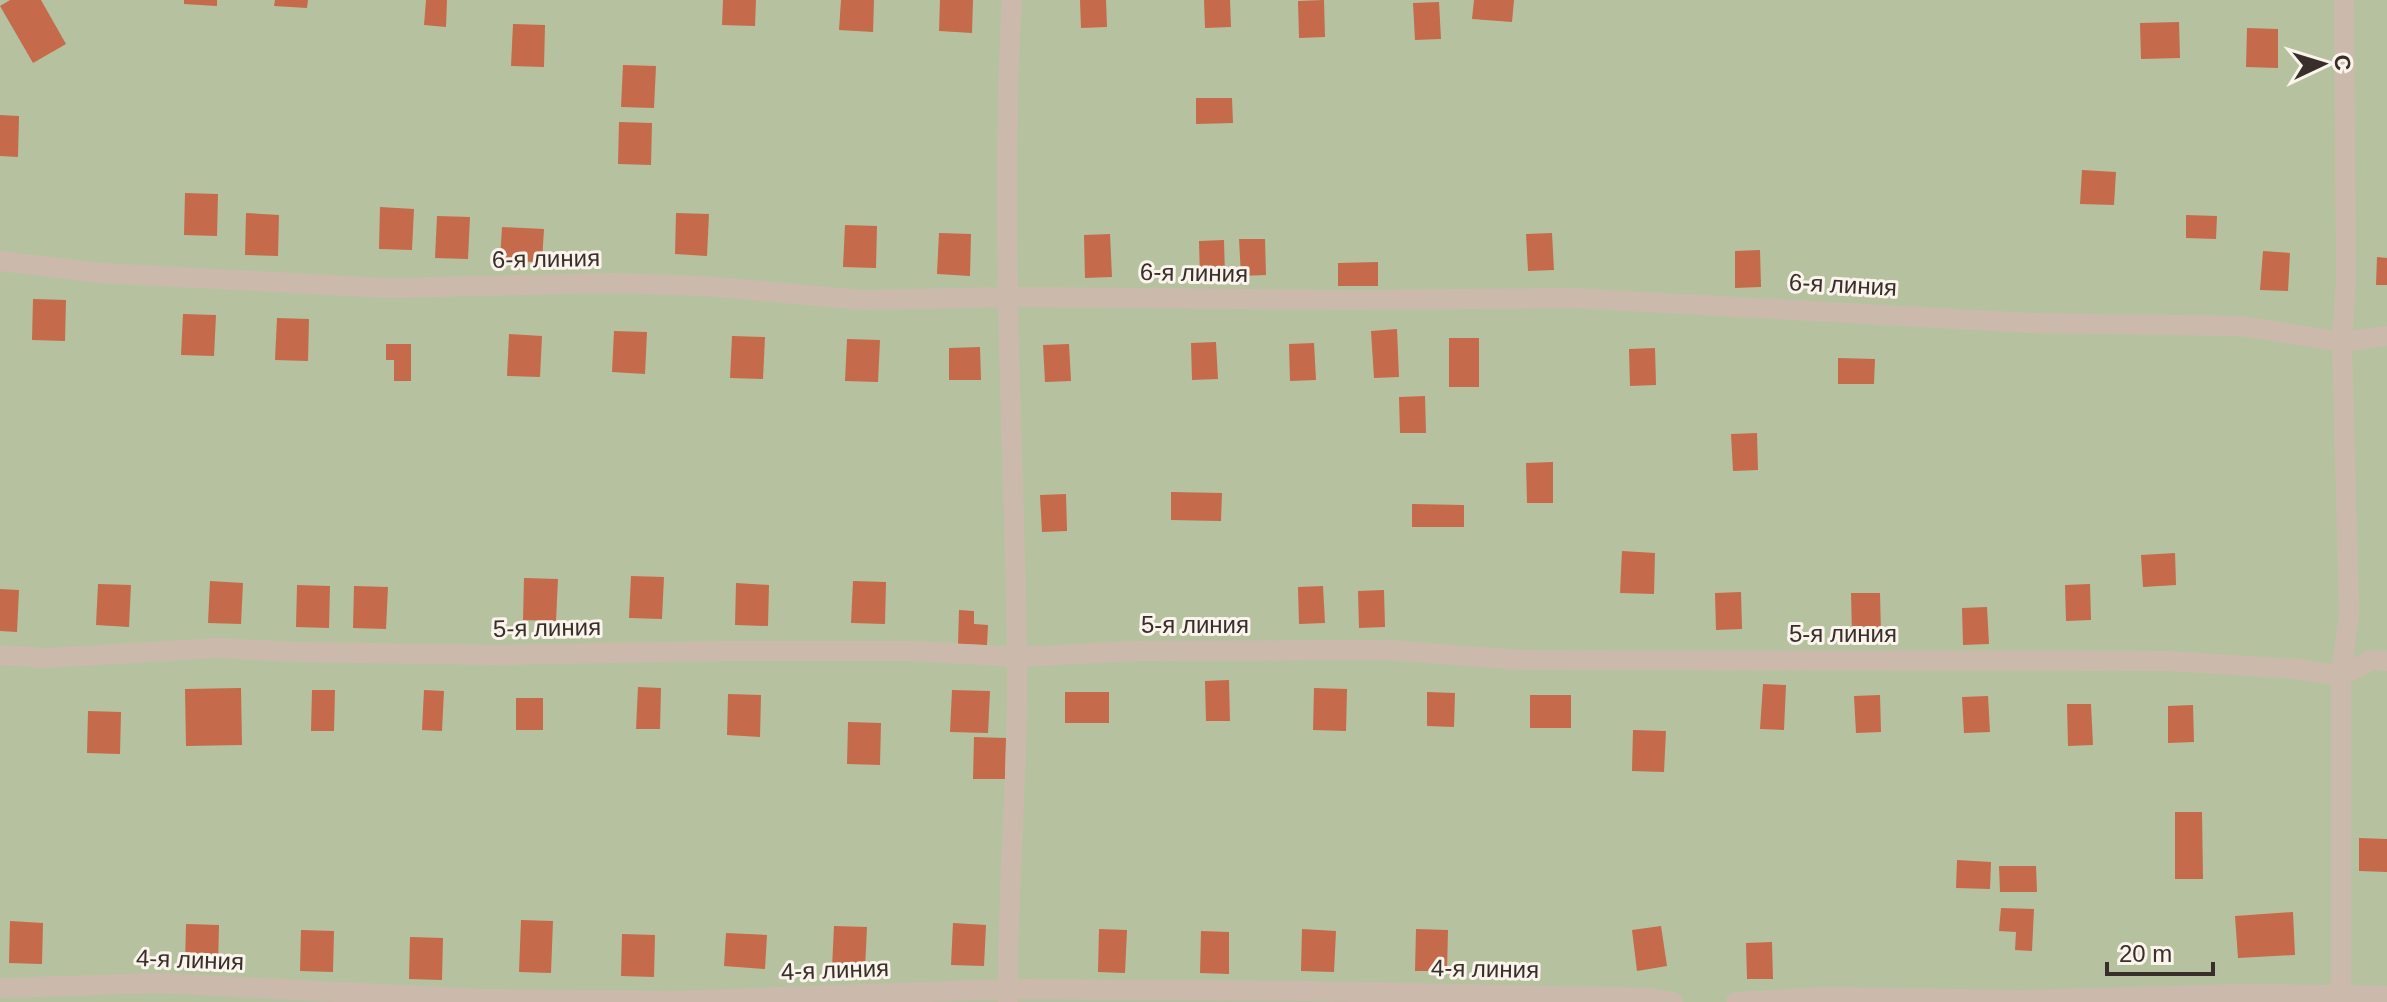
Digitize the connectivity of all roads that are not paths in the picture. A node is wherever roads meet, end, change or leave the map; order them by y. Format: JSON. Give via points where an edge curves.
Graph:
{"nodes":[{"id":1,"x":1012,"y":0,"type":"edge"},
{"id":2,"x":2344,"y":0,"type":"edge"},
{"id":3,"x":0,"y":261,"type":"edge"},
{"id":4,"x":1007,"y":297,"type":"junction"},
{"id":5,"x":2387,"y":336,"type":"edge"},
{"id":6,"x":2342,"y":342,"type":"junction"},
{"id":7,"x":0,"y":655,"type":"edge"},
{"id":8,"x":1017,"y":657,"type":"junction"},
{"id":9,"x":2387,"y":661,"type":"edge"},
{"id":10,"x":2341,"y":676,"type":"junction"},
{"id":11,"x":0,"y":988,"type":"edge"},
{"id":12,"x":1008,"y":996,"type":"edge"},
{"id":13,"x":2387,"y":996,"type":"edge"},
{"id":14,"x":2341,"y":999,"type":"edge"},
{"id":15,"x":1673,"y":1002,"type":"edge"},
{"id":16,"x":1736,"y":1002,"type":"edge"}],
"edges":[{"from":1,"to":4,"type":"street"},
{"from":2,"to":6,"type":"street"},
{"from":3,"to":4,"type":"street","name":"6-я линия","via":[[101,273],[360,287],[611,283],[862,300]]},
{"from":4,"to":6,"type":"street","name":"6-я линия","via":[[1573,298],[2029,323],[2241,326]]},
{"from":4,"to":8,"type":"street"},
{"from":5,"to":6,"type":"street","name":"6-я линия"},
{"from":6,"to":10,"type":"street","via":[[2349,613]]},
{"from":7,"to":8,"type":"street","name":"5-я линия","via":[[46,658],[218,648],[499,655],[914,651]]},
{"from":8,"to":10,"type":"street","name":"5-я линия","via":[[1389,650],[1520,660],[2170,661]]},
{"from":8,"to":12,"type":"street"},
{"from":9,"to":10,"type":"street","via":[[2372,660]]},
{"from":10,"to":14,"type":"street"},
{"from":11,"to":12,"type":"street","name":"4-я линия","via":[[159,983],[481,999],[673,1001]]},
{"from":12,"to":15,"type":"street","name":"4-я линия","via":[[1310,991]]},
{"from":13,"to":14,"type":"street"},
{"from":14,"to":16,"type":"street","via":[[2247,994]]}]}
